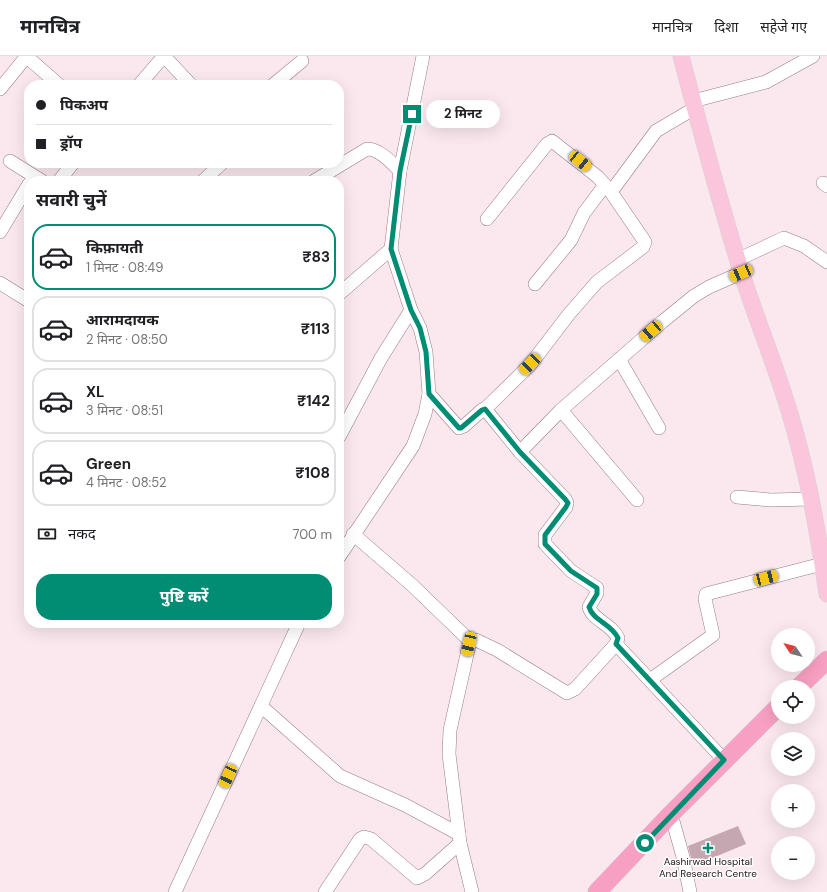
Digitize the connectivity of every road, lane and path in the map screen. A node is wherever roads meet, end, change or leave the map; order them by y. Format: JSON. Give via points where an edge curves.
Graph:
{"nodes":[{"id":1,"x":26,"y":56,"type":"edge"},
{"id":2,"x":164,"y":56,"type":"edge"},
{"id":3,"x":423,"y":56,"type":"edge"},
{"id":4,"x":681,"y":56,"type":"edge"},
{"id":5,"x":813,"y":56,"type":"edge"},
{"id":6,"x":302,"y":61,"type":"dead end"},
{"id":7,"x":53,"y":80,"type":"edge"},
{"id":8,"x":143,"y":80,"type":"edge"},
{"id":9,"x":186,"y":80,"type":"edge"},
{"id":10,"x":279,"y":80,"type":"edge"},
{"id":11,"x":0,"y":89,"type":"edge"},
{"id":12,"x":694,"y":105,"type":"junction"},
{"id":13,"x":10,"y":161,"type":"dead end"},
{"id":14,"x":344,"y":163,"type":"edge"},
{"id":15,"x":70,"y":168,"type":"edge"},
{"id":16,"x":217,"y":168,"type":"edge"},
{"id":17,"x":336,"y":168,"type":"edge"},
{"id":18,"x":400,"y":171,"type":"junction"},
{"id":19,"x":29,"y":176,"type":"edge"},
{"id":20,"x":63,"y":176,"type":"edge"},
{"id":21,"x":208,"y":176,"type":"edge"},
{"id":22,"x":322,"y":176,"type":"edge"},
{"id":23,"x":608,"y":188,"type":"junction"},
{"id":24,"x":24,"y":195,"type":"edge"},
{"id":25,"x":487,"y":219,"type":"dead end"},
{"id":26,"x":0,"y":232,"type":"edge"},
{"id":27,"x":391,"y":249,"type":"junction"},
{"id":28,"x":827,"y":262,"type":"edge"},
{"id":29,"x":739,"y":267,"type":"junction"},
{"id":30,"x":0,"y":283,"type":"edge"},
{"id":31,"x":535,"y":284,"type":"dead end"},
{"id":32,"x":344,"y":290,"type":"edge"},
{"id":33,"x":24,"y":298,"type":"edge"},
{"id":34,"x":411,"y":310,"type":"junction"},
{"id":35,"x":619,"y":359,"type":"junction"},
{"id":36,"x":429,"y":394,"type":"junction"},
{"id":37,"x":485,"y":409,"type":"junction"},
{"id":38,"x":561,"y":410,"type":"junction"},
{"id":39,"x":344,"y":428,"type":"edge"},
{"id":40,"x":659,"y":428,"type":"dead end"},
{"id":41,"x":520,"y":452,"type":"junction"},
{"id":42,"x":736,"y":497,"type":"dead end"},
{"id":43,"x":812,"y":499,"type":"junction"},
{"id":44,"x":637,"y":500,"type":"dead end"},
{"id":45,"x":353,"y":534,"type":"junction"},
{"id":46,"x":344,"y":549,"type":"edge"},
{"id":47,"x":822,"y":564,"type":"junction"},
{"id":48,"x":827,"y":594,"type":"edge"},
{"id":49,"x":297,"y":628,"type":"edge"},
{"id":50,"x":470,"y":641,"type":"junction"},
{"id":51,"x":616,"y":644,"type":"junction"},
{"id":52,"x":827,"y":660,"type":"edge"},
{"id":53,"x":650,"y":680,"type":"junction"},
{"id":54,"x":806,"y":680,"type":"edge"},
{"id":55,"x":261,"y":706,"type":"junction"},
{"id":56,"x":771,"y":714,"type":"edge"},
{"id":57,"x":724,"y":760,"type":"junction"},
{"id":58,"x":671,"y":814,"type":"junction"},
{"id":59,"x":460,"y":839,"type":"junction"},
{"id":60,"x":175,"y":892,"type":"edge"},
{"id":61,"x":325,"y":892,"type":"edge"},
{"id":62,"x":472,"y":892,"type":"edge"},
{"id":63,"x":598,"y":892,"type":"edge"},
{"id":64,"x":690,"y":892,"type":"edge"}],
"edges":[{"from":1,"to":7,"type":"street"},
{"from":1,"to":11,"type":"street"},
{"from":2,"to":8,"type":"street"},
{"from":2,"to":9,"type":"street"},
{"from":3,"to":18,"type":"street"},
{"from":4,"to":12,"type":"main road"},
{"from":5,"to":12,"type":"street","via":[[766,82]]},
{"from":6,"to":10,"type":"street"},
{"from":12,"to":23,"type":"street","via":[[656,131]]},
{"from":12,"to":29,"type":"main road"},
{"from":13,"to":19,"type":"street"},
{"from":14,"to":18,"type":"street","via":[[367,149],[374,150]]},
{"from":15,"to":20,"type":"street"},
{"from":16,"to":21,"type":"street"},
{"from":17,"to":22,"type":"street"},
{"from":18,"to":27,"type":"street"},
{"from":23,"to":25,"type":"street","via":[[591,170],[557,143],[550,141]]},
{"from":23,"to":31,"type":"street","via":[[584,213],[571,240]]},
{"from":23,"to":37,"type":"street","via":[[643,238],[643,247],[597,282],[530,364]]},
{"from":24,"to":26,"type":"street"},
{"from":27,"to":32,"type":"street"},
{"from":27,"to":34,"type":"street"},
{"from":28,"to":29,"type":"street","via":[[804,246],[784,238]]},
{"from":29,"to":35,"type":"street","via":[[694,296]]},
{"from":29,"to":43,"type":"main road","via":[[790,414]]},
{"from":30,"to":33,"type":"street"},
{"from":34,"to":36,"type":"street","via":[[420,328],[426,352]]},
{"from":34,"to":39,"type":"street","via":[[381,358]]},
{"from":35,"to":38,"type":"street"},
{"from":35,"to":40,"type":"street"},
{"from":36,"to":37,"type":"street","via":[[459,428]]},
{"from":36,"to":45,"type":"street","via":[[425,414],[413,446]]},
{"from":37,"to":41,"type":"street"},
{"from":38,"to":41,"type":"street"},
{"from":38,"to":44,"type":"street"},
{"from":41,"to":51,"type":"street","via":[[568,503],[545,535],[545,544],[571,571],[597,588],[597,594],[589,607],[591,612],[611,627],[618,638]]},
{"from":42,"to":43,"type":"street","via":[[771,500]]},
{"from":43,"to":47,"type":"main road"},
{"from":45,"to":46,"type":"street"},
{"from":45,"to":50,"type":"street","via":[[412,585]]},
{"from":47,"to":48,"type":"main road"},
{"from":47,"to":53,"type":"street","via":[[706,594],[713,635]]},
{"from":49,"to":55,"type":"street"},
{"from":50,"to":51,"type":"street","via":[[476,640],[497,650],[567,693],[575,689]]},
{"from":50,"to":59,"type":"street","via":[[450,730],[449,754]]},
{"from":51,"to":53,"type":"street"},
{"from":52,"to":54,"type":"highway"},
{"from":53,"to":57,"type":"street"},
{"from":55,"to":59,"type":"street","via":[[340,776],[405,805]]},
{"from":55,"to":60,"type":"street"},
{"from":56,"to":57,"type":"highway"},
{"from":57,"to":58,"type":"highway"},
{"from":58,"to":63,"type":"highway"},
{"from":58,"to":64,"type":"street"},
{"from":59,"to":61,"type":"street","via":[[425,874],[417,878],[372,839],[364,837],[360,839]]},
{"from":59,"to":62,"type":"street"}]}
